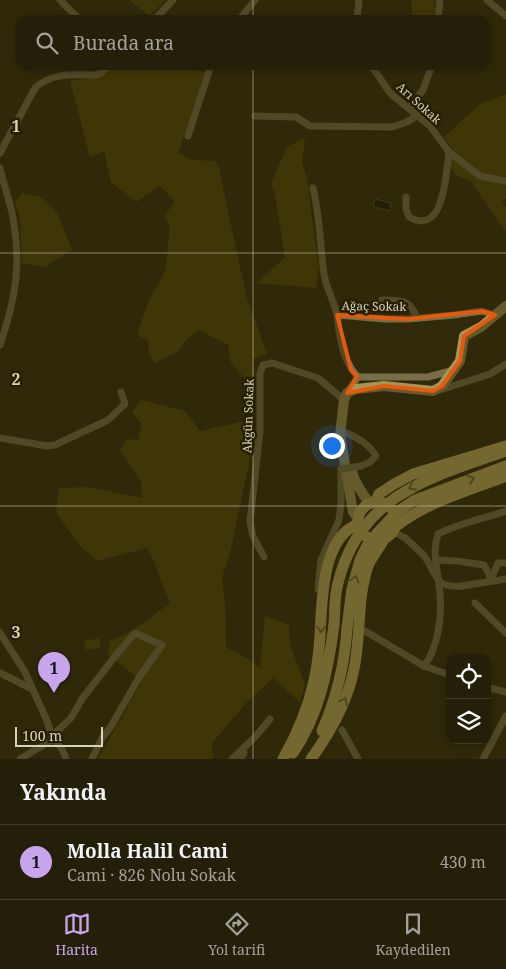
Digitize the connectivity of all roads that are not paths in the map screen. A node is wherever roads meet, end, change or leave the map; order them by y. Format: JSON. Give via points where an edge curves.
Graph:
{"nodes":[{"id":1,"x":60,"y":0,"type":"edge"},
{"id":2,"x":173,"y":0,"type":"edge"},
{"id":3,"x":255,"y":0,"type":"edge"},
{"id":4,"x":359,"y":0,"type":"edge"},
{"id":5,"x":440,"y":0,"type":"edge"},
{"id":6,"x":486,"y":0,"type":"edge"},
{"id":7,"x":75,"y":15,"type":"edge"},
{"id":8,"x":159,"y":15,"type":"edge"},
{"id":9,"x":243,"y":15,"type":"edge"},
{"id":10,"x":358,"y":15,"type":"edge"},
{"id":11,"x":438,"y":15,"type":"edge"},
{"id":12,"x":506,"y":16,"type":"edge"},
{"id":13,"x":104,"y":70,"type":"edge"},
{"id":14,"x":210,"y":70,"type":"edge"},
{"id":15,"x":374,"y":70,"type":"edge"},
{"id":16,"x":430,"y":70,"type":"edge"},
{"id":17,"x":409,"y":108,"type":"junction"},
{"id":18,"x":418,"y":115,"type":"junction"},
{"id":19,"x":255,"y":116,"type":"dead end"},
{"id":20,"x":188,"y":136,"type":"dead end"},
{"id":21,"x":449,"y":152,"type":"junction"},
{"id":22,"x":0,"y":153,"type":"edge"},
{"id":23,"x":0,"y":168,"type":"edge"},
{"id":24,"x":506,"y":181,"type":"edge"},
{"id":25,"x":313,"y":188,"type":"dead end"},
{"id":26,"x":406,"y":197,"type":"dead end"},
{"id":27,"x":382,"y":300,"type":"dead end"},
{"id":28,"x":506,"y":306,"type":"edge"},
{"id":29,"x":337,"y":315,"type":"junction"},
{"id":30,"x":495,"y":315,"type":"junction"},
{"id":31,"x":417,"y":318,"type":"junction"},
{"id":32,"x":0,"y":345,"type":"edge"},
{"id":33,"x":506,"y":364,"type":"edge"},
{"id":34,"x":454,"y":369,"type":"junction"},
{"id":35,"x":358,"y":377,"type":"junction"},
{"id":36,"x":433,"y":391,"type":"junction"},
{"id":37,"x":122,"y":392,"type":"dead end"},
{"id":38,"x":345,"y":396,"type":"junction"},
{"id":39,"x":343,"y":419,"type":"junction"},
{"id":40,"x":347,"y":433,"type":"junction"},
{"id":41,"x":0,"y":438,"type":"edge"},
{"id":42,"x":506,"y":446,"type":"edge"},
{"id":43,"x":506,"y":451,"type":"edge"},
{"id":44,"x":506,"y":466,"type":"edge"},
{"id":45,"x":506,"y":476,"type":"edge"},
{"id":46,"x":372,"y":503,"type":"junction"},
{"id":47,"x":506,"y":511,"type":"edge"},
{"id":48,"x":359,"y":522,"type":"junction"},
{"id":49,"x":394,"y":529,"type":"junction"},
{"id":50,"x":384,"y":539,"type":"junction"},
{"id":51,"x":264,"y":557,"type":"dead end"},
{"id":52,"x":436,"y":560,"type":"junction"},
{"id":53,"x":506,"y":563,"type":"edge"},
{"id":54,"x":506,"y":580,"type":"edge"},
{"id":55,"x":490,"y":581,"type":"junction"},
{"id":56,"x":475,"y":603,"type":"dead end"},
{"id":57,"x":316,"y":612,"type":"dead end"},
{"id":58,"x":365,"y":631,"type":"dead end"},
{"id":59,"x":0,"y":633,"type":"edge"},
{"id":60,"x":506,"y":634,"type":"edge"},
{"id":61,"x":424,"y":666,"type":"junction"},
{"id":62,"x":0,"y":673,"type":"edge"},
{"id":63,"x":446,"y":674,"type":"edge"},
{"id":64,"x":491,"y":688,"type":"edge"},
{"id":65,"x":32,"y":689,"type":"junction"},
{"id":66,"x":506,"y":692,"type":"edge"},
{"id":67,"x":506,"y":716,"type":"edge"},
{"id":68,"x":270,"y":719,"type":"dead end"},
{"id":69,"x":342,"y":730,"type":"dead end"},
{"id":70,"x":52,"y":736,"type":"junction"},
{"id":71,"x":243,"y":749,"type":"junction"},
{"id":72,"x":20,"y":759,"type":"edge"},
{"id":73,"x":66,"y":759,"type":"edge"},
{"id":74,"x":92,"y":759,"type":"edge"},
{"id":75,"x":232,"y":759,"type":"edge"},
{"id":76,"x":240,"y":759,"type":"edge"},
{"id":77,"x":282,"y":759,"type":"edge"},
{"id":78,"x":288,"y":759,"type":"edge"},
{"id":79,"x":306,"y":759,"type":"edge"},
{"id":80,"x":311,"y":759,"type":"edge"},
{"id":81,"x":358,"y":759,"type":"edge"},
{"id":82,"x":484,"y":759,"type":"edge"}],
"edges":[{"from":1,"to":7,"type":"street"},
{"from":2,"to":8,"type":"street"},
{"from":3,"to":9,"type":"street"},
{"from":4,"to":10,"type":"street"},
{"from":5,"to":11,"type":"street"},
{"from":6,"to":12,"type":"street"},
{"from":13,"to":22,"type":"street","via":[[96,75],[57,76],[40,83]]},
{"from":14,"to":20,"type":"street"},
{"from":15,"to":17,"type":"street","name":"Arı Sokak","via":[[400,104]]},
{"from":16,"to":17,"type":"street","via":[[423,90]]},
{"from":17,"to":18,"type":"street","name":"Arı Sokak"},
{"from":18,"to":19,"type":"street","via":[[392,127],[310,126],[296,117]]},
{"from":18,"to":21,"type":"street","name":"Arı Sokak"},
{"from":21,"to":24,"type":"street","name":"Arı Sokak","via":[[480,176]]},
{"from":21,"to":26,"type":"street","via":[[437,212],[429,220],[416,222],[409,217]]},
{"from":23,"to":32,"type":"street","via":[[12,213],[18,256],[17,283]]},
{"from":25,"to":29,"type":"street","via":[[318,206],[325,276]]},
{"from":27,"to":31,"type":"street","via":[[402,300],[409,304]]},
{"from":28,"to":30,"type":"street"},
{"from":29,"to":31,"type":"street","name":"Ağaç Sokak"},
{"from":29,"to":35,"type":"street","name":"Ağaç Sokak","via":[[339,335],[351,370]]},
{"from":30,"to":31,"type":"street","name":"Ağaç Sokak","via":[[482,311]]},
{"from":30,"to":34,"type":"street","via":[[464,336],[460,361]]},
{"from":33,"to":36,"type":"street","via":[[490,374]]},
{"from":34,"to":35,"type":"street","via":[[428,377]]},
{"from":34,"to":36,"type":"street","via":[[442,386]]},
{"from":35,"to":38,"type":"street"},
{"from":36,"to":38,"type":"street","via":[[384,386],[356,389]]},
{"from":37,"to":41,"type":"street","via":[[125,404],[108,420],[55,445]]},
{"from":38,"to":39,"type":"street"},
{"from":38,"to":51,"type":"street","name":"Akgün Sokak","via":[[318,378],[272,363],[262,365],[260,430],[250,522]]},
{"from":39,"to":40,"type":"street"},
{"from":39,"to":48,"type":"street","via":[[340,435],[353,512]]},
{"from":40,"to":46,"type":"street","via":[[353,478]]},
{"from":40,"to":57,"type":"street","bridge":true,"via":[[371,447],[376,456],[361,466],[341,469],[339,520],[321,560]]},
{"from":42,"to":46,"type":"main road","via":[[413,474],[378,494]]},
{"from":43,"to":78,"type":"main road","one_way":true,"bridge":true,"via":[[405,490],[374,516],[358,535],[346,556],[337,585],[330,661],[322,690],[310,726]]},
{"from":79,"to":44,"type":"main road","one_way":true,"bridge":true,"via":[[323,729],[334,696],[346,649],[352,589],[369,542],[397,512],[413,501]]},
{"from":45,"to":49,"type":"main road","via":[[431,504],[410,515]]},
{"from":46,"to":48,"type":"main road","via":[[364,508]]},
{"from":46,"to":49,"type":"main road","via":[[390,508],[394,515]]},
{"from":47,"to":52,"type":"street","via":[[455,525],[438,534]]},
{"from":48,"to":50,"type":"main road","via":[[362,532],[368,537]]},
{"from":48,"to":77,"type":"main road","one_way":true,"via":[[339,538],[331,555],[325,575],[314,682],[291,744]]},
{"from":49,"to":50,"type":"main road"},
{"from":49,"to":55,"type":"street","bridge":true,"via":[[425,558],[440,582],[448,587]]},
{"from":80,"to":50,"type":"main road","one_way":true,"via":[[348,692],[354,668],[362,586],[368,566]]},
{"from":52,"to":55,"type":"street","via":[[484,565]]},
{"from":52,"to":61,"type":"street","via":[[440,611],[435,640]]},
{"from":53,"to":55,"type":"street","via":[[498,563]]},
{"from":54,"to":55,"type":"street"},
{"from":56,"to":60,"type":"street"},
{"from":58,"to":61,"type":"street"},
{"from":59,"to":65,"type":"street"},
{"from":61,"to":63,"type":"street"},
{"from":62,"to":65,"type":"street"},
{"from":64,"to":66,"type":"street"},
{"from":65,"to":70,"type":"street"},
{"from":67,"to":82,"type":"street"},
{"from":68,"to":71,"type":"street"},
{"from":69,"to":81,"type":"street"},
{"from":70,"to":72,"type":"street","via":[[52,740]]},
{"from":70,"to":73,"type":"street"},
{"from":70,"to":74,"type":"street","via":[[71,718],[135,633],[162,645],[140,676]]},
{"from":71,"to":75,"type":"street"},
{"from":71,"to":76,"type":"street"}]}
